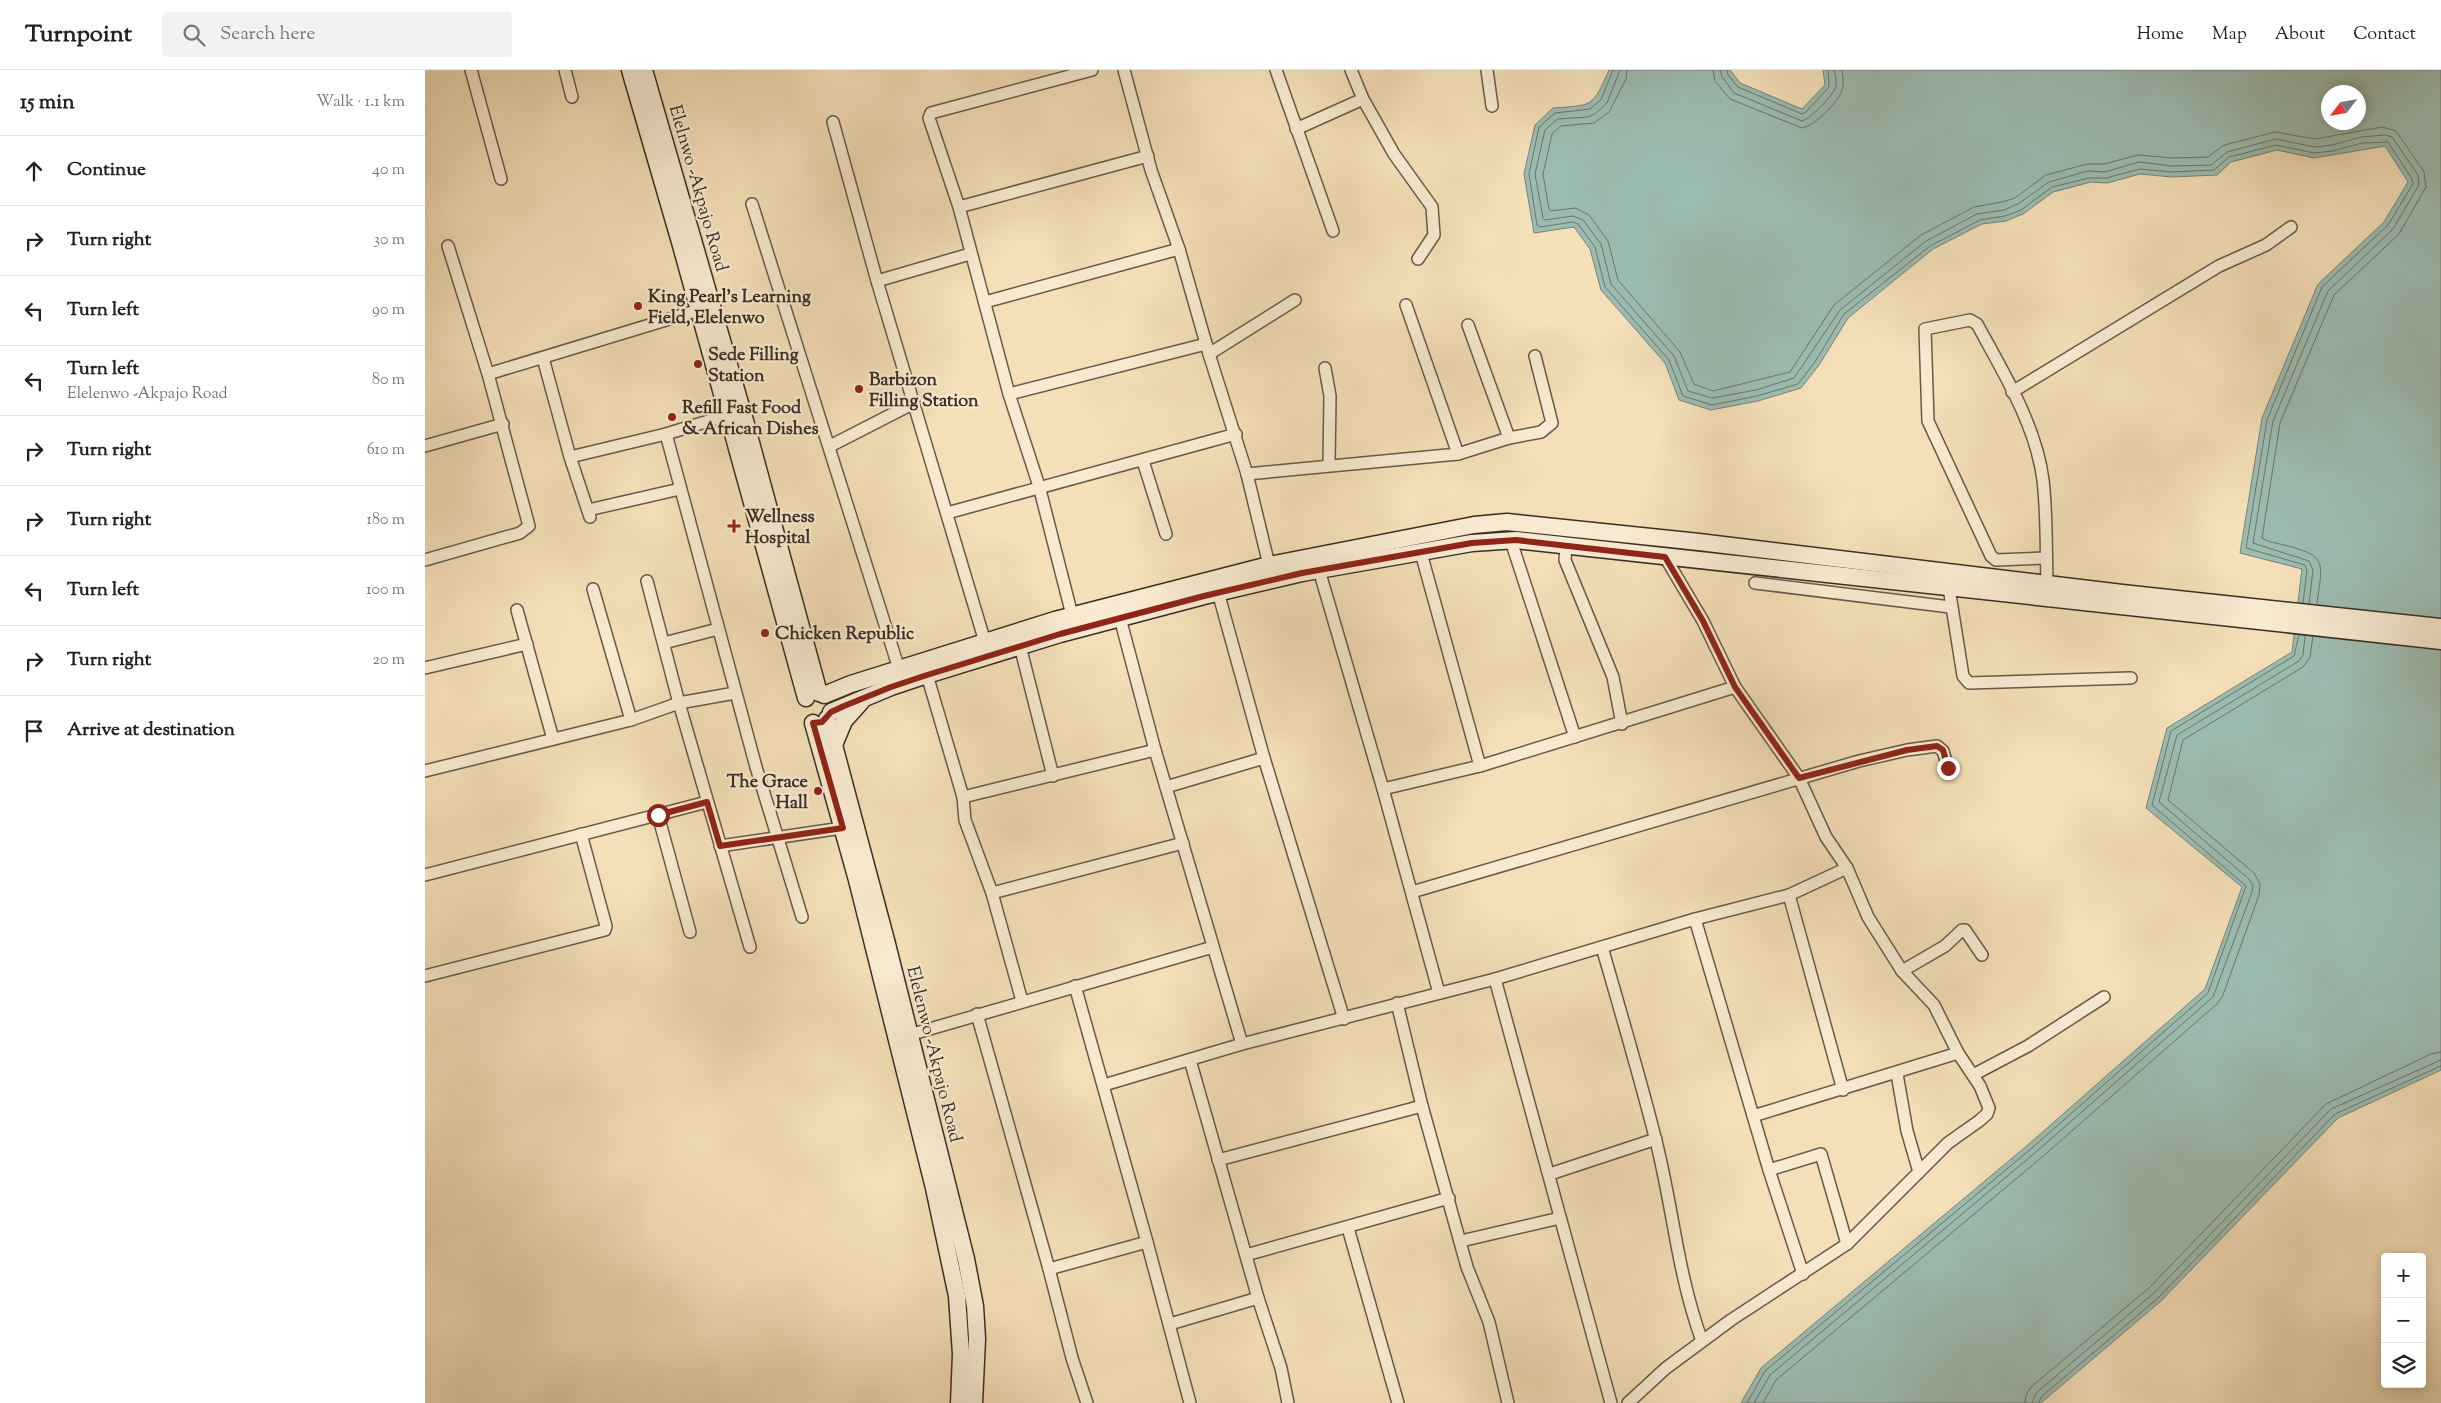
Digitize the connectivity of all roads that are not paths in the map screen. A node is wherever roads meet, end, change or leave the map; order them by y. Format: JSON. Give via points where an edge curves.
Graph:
{"nodes":[{"id":1,"x":471,"y":70,"type":"edge"},
{"id":2,"x":565,"y":70,"type":"edge"},
{"id":3,"x":630,"y":70,"type":"edge"},
{"id":4,"x":644,"y":70,"type":"edge"},
{"id":5,"x":1092,"y":70,"type":"edge"},
{"id":6,"x":1124,"y":70,"type":"edge"},
{"id":7,"x":1276,"y":70,"type":"edge"},
{"id":8,"x":1351,"y":70,"type":"edge"},
{"id":9,"x":1487,"y":70,"type":"edge"},
{"id":10,"x":572,"y":97,"type":"dead end"},
{"id":11,"x":1363,"y":98,"type":"junction"},
{"id":12,"x":1492,"y":106,"type":"dead end"},
{"id":13,"x":833,"y":122,"type":"dead end"},
{"id":14,"x":1296,"y":130,"type":"junction"},
{"id":15,"x":1148,"y":156,"type":"junction"},
{"id":16,"x":501,"y":179,"type":"dead end"},
{"id":17,"x":752,"y":204,"type":"dead end"},
{"id":18,"x":959,"y":207,"type":"junction"},
{"id":19,"x":2291,"y":227,"type":"dead end"},
{"id":20,"x":1333,"y":231,"type":"dead end"},
{"id":21,"x":448,"y":246,"type":"dead end"},
{"id":22,"x":1179,"y":249,"type":"junction"},
{"id":23,"x":970,"y":254,"type":"junction"},
{"id":24,"x":1417,"y":259,"type":"dead end"},
{"id":25,"x":877,"y":281,"type":"junction"},
{"id":26,"x":1295,"y":300,"type":"dead end"},
{"id":27,"x":985,"y":302,"type":"junction"},
{"id":28,"x":1406,"y":305,"type":"dead end"},
{"id":29,"x":699,"y":310,"type":"junction"},
{"id":30,"x":1467,"y":325,"type":"dead end"},
{"id":31,"x":1207,"y":349,"type":"junction"},
{"id":32,"x":1535,"y":356,"type":"dead end"},
{"id":33,"x":543,"y":358,"type":"junction"},
{"id":34,"x":1325,"y":368,"type":"dead end"},
{"id":35,"x":489,"y":374,"type":"junction"},
{"id":36,"x":2012,"y":392,"type":"junction"},
{"id":37,"x":1009,"y":394,"type":"junction"},
{"id":38,"x":915,"y":404,"type":"junction"},
{"id":39,"x":728,"y":415,"type":"junction"},
{"id":40,"x":503,"y":424,"type":"junction"},
{"id":41,"x":666,"y":434,"type":"junction"},
{"id":42,"x":1236,"y":434,"type":"junction"},
{"id":43,"x":1509,"y":438,"type":"junction"},
{"id":44,"x":425,"y":446,"type":"edge"},
{"id":45,"x":830,"y":446,"type":"junction"},
{"id":46,"x":1458,"y":454,"type":"junction"},
{"id":47,"x":570,"y":457,"type":"junction"},
{"id":48,"x":1143,"y":461,"type":"junction"},
{"id":49,"x":1329,"y":464,"type":"junction"},
{"id":50,"x":1247,"y":474,"type":"junction"},
{"id":51,"x":1039,"y":486,"type":"junction"},
{"id":52,"x":681,"y":489,"type":"junction"},
{"id":53,"x":947,"y":513,"type":"junction"},
{"id":54,"x":1166,"y":534,"type":"dead end"},
{"id":55,"x":1511,"y":541,"type":"junction"},
{"id":56,"x":1566,"y":546,"type":"junction"},
{"id":57,"x":1421,"y":553,"type":"junction"},
{"id":58,"x":1665,"y":557,"type":"junction"},
{"id":59,"x":2046,"y":558,"type":"junction"},
{"id":60,"x":425,"y":560,"type":"edge"},
{"id":61,"x":1269,"y":565,"type":"junction"},
{"id":62,"x":1319,"y":570,"type":"junction"},
{"id":63,"x":647,"y":581,"type":"dead end"},
{"id":64,"x":1755,"y":583,"type":"dead end"},
{"id":65,"x":2047,"y":584,"type":"junction"},
{"id":66,"x":1949,"y":588,"type":"junction"},
{"id":67,"x":593,"y":589,"type":"dead end"},
{"id":68,"x":1218,"y":592,"type":"junction"},
{"id":69,"x":2123,"y":600,"type":"junction"},
{"id":70,"x":1951,"y":607,"type":"junction"},
{"id":71,"x":517,"y":610,"type":"dead end"},
{"id":72,"x":1072,"y":615,"type":"junction"},
{"id":73,"x":1120,"y":618,"type":"junction"},
{"id":74,"x":2441,"y":627,"type":"edge"},
{"id":75,"x":718,"y":629,"type":"junction"},
{"id":76,"x":2441,"y":641,"type":"edge"},
{"id":77,"x":985,"y":642,"type":"junction"},
{"id":78,"x":527,"y":644,"type":"junction"},
{"id":79,"x":664,"y":644,"type":"junction"},
{"id":80,"x":1020,"y":646,"type":"junction"},
{"id":81,"x":813,"y":665,"type":"junction"},
{"id":82,"x":425,"y":668,"type":"edge"},
{"id":83,"x":899,"y":669,"type":"junction"},
{"id":84,"x":927,"y":675,"type":"junction"},
{"id":85,"x":2131,"y":678,"type":"dead end"},
{"id":86,"x":851,"y":684,"type":"junction"},
{"id":87,"x":1735,"y":687,"type":"junction"},
{"id":88,"x":735,"y":693,"type":"junction"},
{"id":89,"x":816,"y":695,"type":"junction"},
{"id":90,"x":864,"y":698,"type":"junction"},
{"id":91,"x":679,"y":703,"type":"junction"},
{"id":92,"x":823,"y":718,"type":"junction"},
{"id":93,"x":631,"y":720,"type":"junction"},
{"id":94,"x":1622,"y":724,"type":"junction"},
{"id":95,"x":1575,"y":737,"type":"junction"},
{"id":96,"x":553,"y":739,"type":"junction"},
{"id":97,"x":834,"y":745,"type":"junction"},
{"id":98,"x":1155,"y":750,"type":"junction"},
{"id":99,"x":1264,"y":758,"type":"junction"},
{"id":100,"x":1479,"y":766,"type":"junction"},
{"id":101,"x":1948,"y":768,"type":"dead end"},
{"id":102,"x":425,"y":772,"type":"edge"},
{"id":103,"x":1053,"y":776,"type":"junction"},
{"id":104,"x":1799,"y":778,"type":"junction"},
{"id":105,"x":1166,"y":788,"type":"junction"},
{"id":106,"x":1383,"y":790,"type":"junction"},
{"id":107,"x":963,"y":797,"type":"junction"},
{"id":108,"x":707,"y":802,"type":"junction"},
{"id":109,"x":658,"y":815,"type":"junction"},
{"id":110,"x":843,"y":828,"type":"junction"},
{"id":111,"x":581,"y":834,"type":"junction"},
{"id":112,"x":777,"y":837,"type":"junction"},
{"id":113,"x":1183,"y":843,"type":"junction"},
{"id":114,"x":720,"y":846,"type":"junction"},
{"id":115,"x":1847,"y":868,"type":"junction"},
{"id":116,"x":425,"y":875,"type":"edge"},
{"id":117,"x":1412,"y":892,"type":"junction"},
{"id":118,"x":992,"y":893,"type":"junction"},
{"id":119,"x":1789,"y":895,"type":"junction"},
{"id":120,"x":802,"y":917,"type":"dead end"},
{"id":121,"x":1695,"y":919,"type":"junction"},
{"id":122,"x":690,"y":932,"type":"dead end"},
{"id":123,"x":750,"y":947,"type":"dead end"},
{"id":124,"x":1213,"y":947,"type":"junction"},
{"id":125,"x":1602,"y":947,"type":"junction"},
{"id":126,"x":1981,"y":954,"type":"dead end"},
{"id":127,"x":1902,"y":971,"type":"junction"},
{"id":128,"x":425,"y":976,"type":"edge"},
{"id":129,"x":1495,"y":979,"type":"junction"},
{"id":130,"x":1075,"y":986,"type":"junction"},
{"id":131,"x":1439,"y":993,"type":"junction"},
{"id":132,"x":2104,"y":997,"type":"dead end"},
{"id":133,"x":1022,"y":1002,"type":"junction"},
{"id":134,"x":1397,"y":1003,"type":"junction"},
{"id":135,"x":977,"y":1014,"type":"junction"},
{"id":136,"x":1344,"y":1019,"type":"junction"},
{"id":137,"x":909,"y":1035,"type":"junction"},
{"id":138,"x":1242,"y":1044,"type":"junction"},
{"id":139,"x":1958,"y":1053,"type":"junction"},
{"id":140,"x":1190,"y":1060,"type":"junction"},
{"id":141,"x":1897,"y":1074,"type":"junction"},
{"id":142,"x":1973,"y":1075,"type":"junction"},
{"id":143,"x":1104,"y":1085,"type":"junction"},
{"id":144,"x":1843,"y":1090,"type":"junction"},
{"id":145,"x":1422,"y":1106,"type":"junction"},
{"id":146,"x":1753,"y":1116,"type":"junction"},
{"id":147,"x":1656,"y":1139,"type":"junction"},
{"id":148,"x":1218,"y":1160,"type":"junction"},
{"id":149,"x":1769,"y":1170,"type":"junction"},
{"id":150,"x":1919,"y":1172,"type":"junction"},
{"id":151,"x":1550,"y":1174,"type":"junction"},
{"id":152,"x":1449,"y":1198,"type":"junction"},
{"id":153,"x":1560,"y":1218,"type":"junction"},
{"id":154,"x":1348,"y":1228,"type":"junction"},
{"id":155,"x":1461,"y":1241,"type":"junction"},
{"id":156,"x":1147,"y":1242,"type":"junction"},
{"id":157,"x":1847,"y":1244,"type":"junction"},
{"id":158,"x":1246,"y":1255,"type":"junction"},
{"id":159,"x":1049,"y":1269,"type":"junction"},
{"id":160,"x":1803,"y":1274,"type":"junction"},
{"id":161,"x":1258,"y":1298,"type":"junction"},
{"id":162,"x":1170,"y":1324,"type":"junction"},
{"id":163,"x":1702,"y":1341,"type":"junction"},
{"id":164,"x":1631,"y":1402,"type":"edge"},
{"id":165,"x":959,"y":1403,"type":"edge"},
{"id":166,"x":974,"y":1403,"type":"edge"},
{"id":167,"x":1087,"y":1403,"type":"edge"},
{"id":168,"x":1190,"y":1403,"type":"edge"},
{"id":169,"x":1288,"y":1403,"type":"edge"},
{"id":170,"x":1398,"y":1403,"type":"edge"},
{"id":171,"x":1509,"y":1403,"type":"edge"},
{"id":172,"x":1611,"y":1403,"type":"edge"}],
"edges":[{"from":1,"to":16,"type":"street"},
{"from":2,"to":10,"type":"street"},
{"from":3,"to":29,"type":"main road"},
{"from":4,"to":81,"type":"main road","name":"Elelnwo -Akpajo Road"},
{"from":5,"to":18,"type":"street","via":[[931,113],[929,118]]},
{"from":6,"to":15,"type":"street"},
{"from":7,"to":14,"type":"street"},
{"from":8,"to":11,"type":"street"},
{"from":9,"to":12,"type":"street"},
{"from":11,"to":14,"type":"street"},
{"from":11,"to":24,"type":"street","via":[[1394,154],[1432,207],[1434,235]]},
{"from":13,"to":25,"type":"street"},
{"from":14,"to":20,"type":"street"},
{"from":15,"to":18,"type":"street"},
{"from":15,"to":22,"type":"street"},
{"from":17,"to":45,"type":"street"},
{"from":18,"to":23,"type":"street"},
{"from":19,"to":36,"type":"street","via":[[2266,245],[2219,266]]},
{"from":21,"to":35,"type":"street"},
{"from":22,"to":27,"type":"street"},
{"from":22,"to":31,"type":"street"},
{"from":23,"to":25,"type":"street"},
{"from":23,"to":27,"type":"street"},
{"from":25,"to":38,"type":"street"},
{"from":26,"to":31,"type":"street"},
{"from":27,"to":37,"type":"street"},
{"from":28,"to":46,"type":"street"},
{"from":29,"to":33,"type":"street"},
{"from":29,"to":39,"type":"main road"},
{"from":30,"to":43,"type":"street"},
{"from":31,"to":37,"type":"street"},
{"from":31,"to":42,"type":"street"},
{"from":32,"to":43,"type":"street","via":[[1552,423],[1541,432]]},
{"from":33,"to":35,"type":"street"},
{"from":33,"to":47,"type":"street"},
{"from":34,"to":49,"type":"street","via":[[1330,396]]},
{"from":35,"to":40,"type":"street"},
{"from":36,"to":59,"type":"street","via":[[2034,441],[2043,479]]},
{"from":36,"to":59,"type":"street","via":[[1977,324],[1970,320],[1925,329],[1928,421],[1991,556],[1996,560]]},
{"from":37,"to":51,"type":"street"},
{"from":38,"to":45,"type":"street"},
{"from":38,"to":53,"type":"street"},
{"from":39,"to":41,"type":"street"},
{"from":39,"to":89,"type":"main road"},
{"from":40,"to":44,"type":"street"},
{"from":40,"to":60,"type":"street","via":[[529,526],[520,533]]},
{"from":41,"to":47,"type":"street"},
{"from":41,"to":52,"type":"street"},
{"from":42,"to":48,"type":"street"},
{"from":42,"to":50,"type":"street"},
{"from":43,"to":46,"type":"street"},
{"from":45,"to":83,"type":"street"},
{"from":46,"to":49,"type":"street"},
{"from":47,"to":52,"type":"street","via":[[589,514]]},
{"from":48,"to":51,"type":"street"},
{"from":48,"to":54,"type":"street"},
{"from":49,"to":50,"type":"street"},
{"from":50,"to":61,"type":"street"},
{"from":51,"to":53,"type":"street"},
{"from":51,"to":72,"type":"street"},
{"from":52,"to":75,"type":"street"},
{"from":53,"to":77,"type":"street"},
{"from":55,"to":56,"type":"main road"},
{"from":55,"to":57,"type":"main road","via":[[1472,543]]},
{"from":55,"to":95,"type":"street"},
{"from":56,"to":58,"type":"main road"},
{"from":56,"to":94,"type":"street","via":[[1565,560],[1613,677]]},
{"from":57,"to":62,"type":"main road"},
{"from":57,"to":100,"type":"street"},
{"from":58,"to":66,"type":"main road"},
{"from":58,"to":87,"type":"street","via":[[1703,621]]},
{"from":59,"to":65,"type":"street"},
{"from":61,"to":65,"type":"main road","via":[[1464,527],[1507,522]]},
{"from":61,"to":72,"type":"main road"},
{"from":62,"to":68,"type":"main road"},
{"from":62,"to":106,"type":"street"},
{"from":63,"to":79,"type":"street"},
{"from":64,"to":70,"type":"street"},
{"from":65,"to":69,"type":"main road"},
{"from":66,"to":69,"type":"main road"},
{"from":66,"to":70,"type":"street"},
{"from":67,"to":93,"type":"street"},
{"from":68,"to":73,"type":"main road"},
{"from":68,"to":99,"type":"street"},
{"from":69,"to":74,"type":"main road"},
{"from":69,"to":76,"type":"main road"},
{"from":70,"to":85,"type":"street","via":[[1963,676],[1969,683]]},
{"from":71,"to":78,"type":"street"},
{"from":72,"to":77,"type":"main road"},
{"from":73,"to":80,"type":"main road"},
{"from":73,"to":98,"type":"street"},
{"from":75,"to":79,"type":"street"},
{"from":75,"to":88,"type":"street"},
{"from":77,"to":83,"type":"main road"},
{"from":78,"to":82,"type":"street"},
{"from":78,"to":96,"type":"street"},
{"from":79,"to":91,"type":"street"},
{"from":80,"to":84,"type":"main road"},
{"from":80,"to":103,"type":"street"},
{"from":81,"to":86,"type":"main road","via":[[830,679]]},
{"from":81,"to":89,"type":"main road","name":"Elelnwo -Akpajo Road"},
{"from":83,"to":86,"type":"main road"},
{"from":84,"to":90,"type":"main road"},
{"from":84,"to":107,"type":"street"},
{"from":86,"to":89,"type":"main road"},
{"from":87,"to":94,"type":"street"},
{"from":87,"to":104,"type":"street"},
{"from":88,"to":91,"type":"street"},
{"from":88,"to":112,"type":"street"},
{"from":89,"to":92,"type":"main road","via":[[831,702]]},
{"from":89,"to":92,"type":"main road","via":[[803,712]]},
{"from":90,"to":92,"type":"main road"},
{"from":90,"to":97,"type":"main road","via":[[848,715]]},
{"from":91,"to":93,"type":"street"},
{"from":91,"to":108,"type":"street"},
{"from":92,"to":97,"type":"main road","name":"Elelenwo -Akpajo Road"},
{"from":92,"to":110,"type":"main road","name":"Elelenwo -Akpajo Road"},
{"from":93,"to":96,"type":"street"},
{"from":94,"to":95,"type":"street"},
{"from":95,"to":100,"type":"street"},
{"from":96,"to":102,"type":"street"},
{"from":97,"to":137,"type":"main road","name":"Elelenwo -Akpajo Road"},
{"from":98,"to":103,"type":"street"},
{"from":98,"to":105,"type":"street"},
{"from":99,"to":105,"type":"street"},
{"from":99,"to":136,"type":"street"},
{"from":100,"to":106,"type":"street"},
{"from":101,"to":104,"type":"street","via":[[1943,750],[1937,746],[1907,750]]},
{"from":103,"to":107,"type":"street"},
{"from":104,"to":115,"type":"street","via":[[1826,837]]},
{"from":104,"to":117,"type":"street"},
{"from":105,"to":113,"type":"street"},
{"from":106,"to":117,"type":"street"},
{"from":107,"to":118,"type":"street","via":[[965,820]]},
{"from":108,"to":109,"type":"street"},
{"from":108,"to":114,"type":"street"},
{"from":109,"to":111,"type":"street"},
{"from":109,"to":122,"type":"street"},
{"from":110,"to":112,"type":"street"},
{"from":110,"to":165,"type":"main road","name":"Elelenwo -Akpajo Road","via":[[935,1188],[957,1296],[961,1354]]},
{"from":111,"to":116,"type":"street"},
{"from":111,"to":128,"type":"street","via":[[605,930]]},
{"from":112,"to":114,"type":"street"},
{"from":112,"to":120,"type":"street"},
{"from":113,"to":118,"type":"street"},
{"from":113,"to":124,"type":"street"},
{"from":114,"to":123,"type":"street"},
{"from":115,"to":119,"type":"street"},
{"from":115,"to":127,"type":"street","via":[[1868,917]]},
{"from":117,"to":131,"type":"street"},
{"from":118,"to":133,"type":"street"},
{"from":119,"to":121,"type":"street"},
{"from":119,"to":144,"type":"street"},
{"from":121,"to":125,"type":"street"},
{"from":121,"to":146,"type":"street"},
{"from":124,"to":130,"type":"street"},
{"from":124,"to":138,"type":"street"},
{"from":125,"to":129,"type":"street"},
{"from":125,"to":147,"type":"street"},
{"from":126,"to":127,"type":"street","via":[[1962,930],[1945,946]]},
{"from":127,"to":139,"type":"street","via":[[1934,1005]]},
{"from":129,"to":131,"type":"street"},
{"from":129,"to":151,"type":"street"},
{"from":130,"to":133,"type":"street"},
{"from":130,"to":143,"type":"street"},
{"from":131,"to":134,"type":"street"},
{"from":132,"to":142,"type":"street","via":[[2028,1046]]},
{"from":133,"to":135,"type":"street"},
{"from":134,"to":136,"type":"street"},
{"from":134,"to":145,"type":"street"},
{"from":135,"to":137,"type":"street"},
{"from":135,"to":159,"type":"street"},
{"from":136,"to":138,"type":"street"},
{"from":137,"to":166,"type":"main road","name":"Elelenwo -Akpajo Road","via":[[964,1250],[975,1306]]},
{"from":138,"to":140,"type":"street"},
{"from":139,"to":141,"type":"street"},
{"from":139,"to":142,"type":"street"},
{"from":140,"to":143,"type":"street"},
{"from":140,"to":148,"type":"street"},
{"from":141,"to":144,"type":"street"},
{"from":141,"to":150,"type":"street","via":[[1907,1131]]},
{"from":142,"to":150,"type":"street","via":[[1987,1100],[1987,1114],[1949,1143]]},
{"from":143,"to":156,"type":"street"},
{"from":144,"to":146,"type":"street"},
{"from":145,"to":148,"type":"street"},
{"from":145,"to":152,"type":"street"},
{"from":146,"to":149,"type":"street"},
{"from":147,"to":151,"type":"street"},
{"from":147,"to":163,"type":"street","via":[[1678,1260]]},
{"from":148,"to":158,"type":"street"},
{"from":149,"to":157,"type":"street","via":[[1821,1154]]},
{"from":149,"to":160,"type":"street"},
{"from":150,"to":157,"type":"street"},
{"from":151,"to":153,"type":"street"},
{"from":152,"to":154,"type":"street"},
{"from":152,"to":155,"type":"street"},
{"from":153,"to":155,"type":"street"},
{"from":153,"to":172,"type":"street"},
{"from":154,"to":158,"type":"street"},
{"from":154,"to":170,"type":"street"},
{"from":155,"to":171,"type":"street","via":[[1467,1267],[1489,1322]]},
{"from":156,"to":159,"type":"street"},
{"from":156,"to":162,"type":"street"},
{"from":157,"to":160,"type":"street"},
{"from":158,"to":161,"type":"street"},
{"from":159,"to":167,"type":"street"},
{"from":160,"to":163,"type":"street","via":[[1768,1294]]},
{"from":161,"to":162,"type":"street"},
{"from":161,"to":169,"type":"street","via":[[1281,1368]]},
{"from":162,"to":168,"type":"street"},
{"from":163,"to":164,"type":"street","via":[[1665,1368]]}]}
